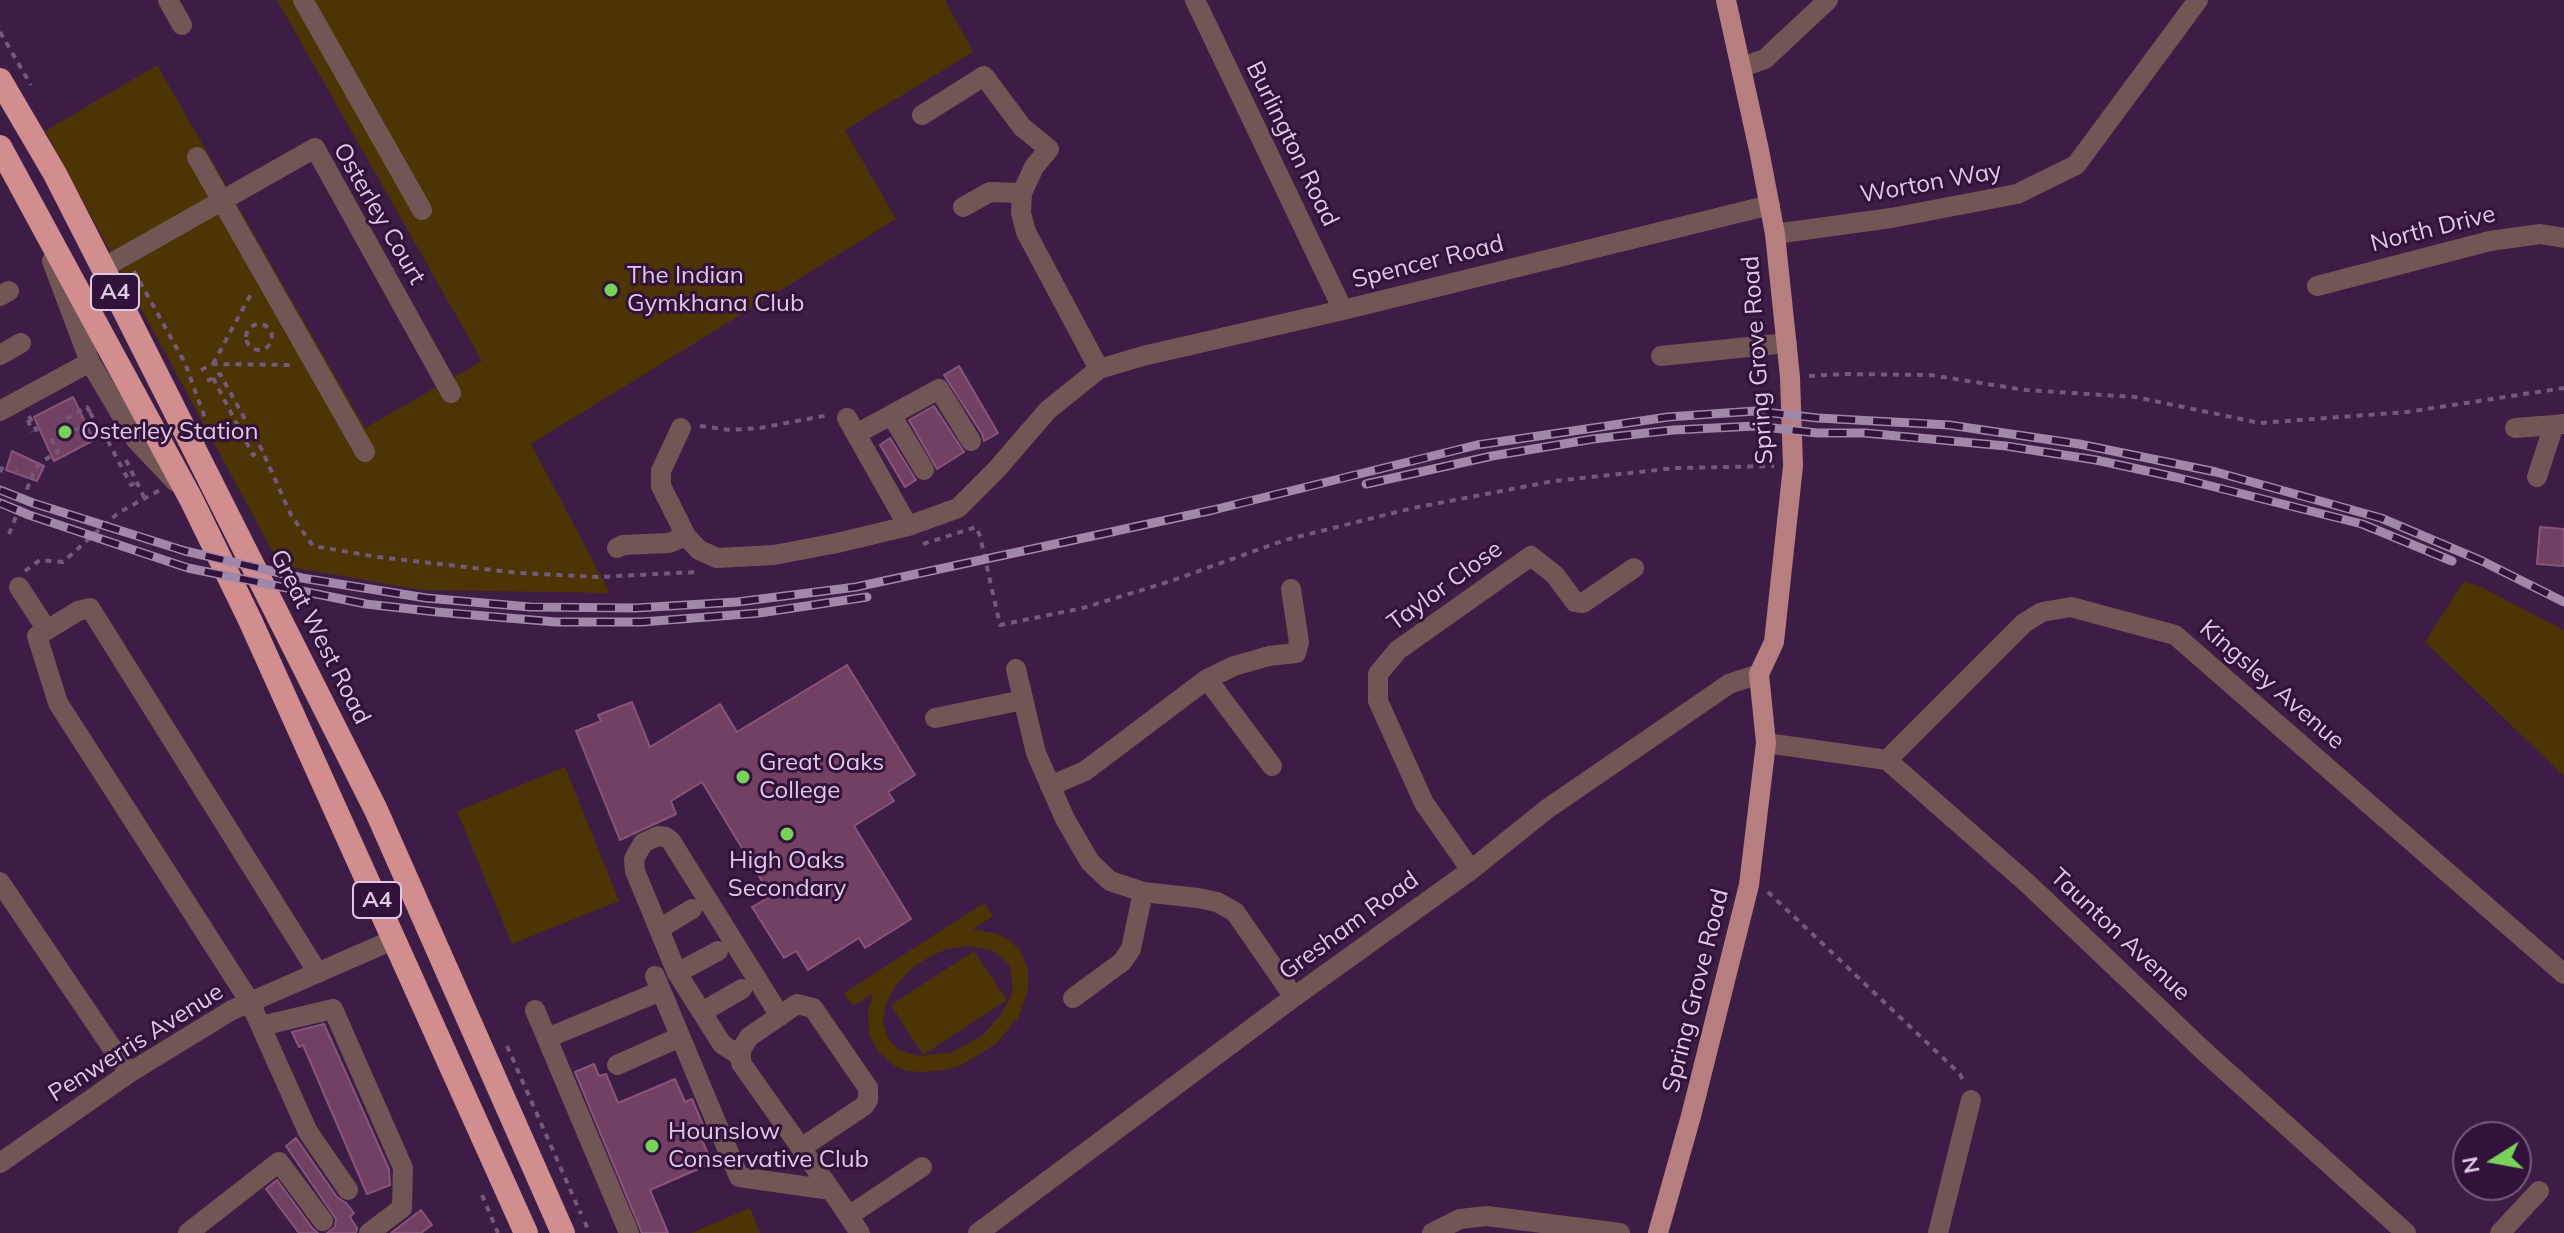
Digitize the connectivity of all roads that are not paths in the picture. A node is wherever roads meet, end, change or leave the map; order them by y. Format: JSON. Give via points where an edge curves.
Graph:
{"nodes":[{"id":1,"x":168,"y":0,"type":"edge"},
{"id":2,"x":303,"y":0,"type":"edge"},
{"id":3,"x":1195,"y":0,"type":"edge"},
{"id":4,"x":1726,"y":0,"type":"edge"},
{"id":5,"x":1828,"y":0,"type":"edge"},
{"id":6,"x":2198,"y":0,"type":"edge"},
{"id":7,"x":182,"y":25,"type":"dead end"},
{"id":8,"x":1742,"y":67,"type":"junction"},
{"id":9,"x":0,"y":80,"type":"edge"},
{"id":10,"x":922,"y":115,"type":"dead end"},
{"id":11,"x":0,"y":147,"type":"edge"},
{"id":12,"x":197,"y":157,"type":"dead end"},
{"id":13,"x":25,"y":190,"type":"junction"},
{"id":14,"x":1022,"y":193,"type":"junction"},
{"id":15,"x":222,"y":201,"type":"junction"},
{"id":16,"x":1770,"y":205,"type":"junction"},
{"id":17,"x":963,"y":207,"type":"dead end"},
{"id":18,"x":422,"y":210,"type":"dead end"},
{"id":19,"x":1775,"y":234,"type":"junction"},
{"id":20,"x":2564,"y":238,"type":"edge"},
{"id":21,"x":103,"y":268,"type":"junction"},
{"id":22,"x":2317,"y":286,"type":"dead end"},
{"id":23,"x":1343,"y":310,"type":"junction"},
{"id":24,"x":21,"y":343,"type":"dead end"},
{"id":25,"x":1787,"y":343,"type":"junction"},
{"id":26,"x":0,"y":355,"type":"edge"},
{"id":27,"x":1661,"y":356,"type":"dead end"},
{"id":28,"x":90,"y":362,"type":"junction"},
{"id":29,"x":1099,"y":369,"type":"junction"},
{"id":30,"x":451,"y":393,"type":"dead end"},
{"id":31,"x":0,"y":411,"type":"edge"},
{"id":32,"x":892,"y":416,"type":"junction"},
{"id":33,"x":2559,"y":425,"type":"edge"},
{"id":34,"x":681,"y":428,"type":"road end"},
{"id":35,"x":2515,"y":428,"type":"dead end"},
{"id":36,"x":971,"y":441,"type":"dead end"},
{"id":37,"x":365,"y":452,"type":"dead end"},
{"id":38,"x":924,"y":470,"type":"dead end"},
{"id":39,"x":2537,"y":477,"type":"dead end"},
{"id":40,"x":191,"y":499,"type":"junction"},
{"id":41,"x":908,"y":526,"type":"junction"},
{"id":42,"x":686,"y":536,"type":"junction"},
{"id":43,"x":617,"y":548,"type":"dead end"},
{"id":44,"x":1634,"y":568,"type":"dead end"},
{"id":45,"x":19,"y":581,"type":"road end"},
{"id":46,"x":1291,"y":589,"type":"dead end"},
{"id":47,"x":47,"y":630,"type":"junction"},
{"id":48,"x":1016,"y":669,"type":"dead end"},
{"id":49,"x":1759,"y":674,"type":"junction"},
{"id":50,"x":1207,"y":679,"type":"junction"},
{"id":51,"x":1023,"y":700,"type":"junction"},
{"id":52,"x":935,"y":718,"type":"dead end"},
{"id":53,"x":1766,"y":743,"type":"junction"},
{"id":54,"x":1887,"y":760,"type":"junction"},
{"id":55,"x":1272,"y":766,"type":"dead end"},
{"id":56,"x":1050,"y":786,"type":"junction"},
{"id":57,"x":1471,"y":870,"type":"junction"},
{"id":58,"x":0,"y":882,"type":"edge"},
{"id":59,"x":1143,"y":892,"type":"junction"},
{"id":60,"x":692,"y":909,"type":"dead end"},
{"id":61,"x":659,"y":929,"type":"junction"},
{"id":62,"x":395,"y":939,"type":"junction"},
{"id":63,"x":718,"y":951,"type":"dead end"},
{"id":64,"x":318,"y":973,"type":"junction"},
{"id":65,"x":677,"y":973,"type":"junction"},
{"id":66,"x":2564,"y":974,"type":"edge"},
{"id":67,"x":742,"y":989,"type":"dead end"},
{"id":68,"x":1294,"y":997,"type":"junction"},
{"id":69,"x":1073,"y":998,"type":"dead end"},
{"id":70,"x":250,"y":1002,"type":"junction"},
{"id":71,"x":535,"y":1010,"type":"dead end"},
{"id":72,"x":702,"y":1012,"type":"junction"},
{"id":73,"x":780,"y":1016,"type":"junction"},
{"id":74,"x":261,"y":1026,"type":"junction"},
{"id":75,"x":680,"y":1037,"type":"junction"},
{"id":76,"x":547,"y":1038,"type":"junction"},
{"id":77,"x":740,"y":1056,"type":"junction"},
{"id":78,"x":617,"y":1065,"type":"dead end"},
{"id":79,"x":129,"y":1073,"type":"junction"},
{"id":80,"x":1971,"y":1100,"type":"road end"},
{"id":81,"x":801,"y":1148,"type":"junction"},
{"id":82,"x":0,"y":1163,"type":"edge"},
{"id":83,"x":922,"y":1167,"type":"dead end"},
{"id":84,"x":348,"y":1190,"type":"dead end"},
{"id":85,"x":831,"y":1190,"type":"junction"},
{"id":86,"x":2539,"y":1191,"type":"dead end"},
{"id":87,"x":323,"y":1221,"type":"dead end"},
{"id":88,"x":855,"y":1224,"type":"edge"},
{"id":89,"x":1498,"y":1225,"type":"edge"},
{"id":90,"x":188,"y":1233,"type":"edge"},
{"id":91,"x":369,"y":1233,"type":"edge"},
{"id":92,"x":526,"y":1233,"type":"edge"},
{"id":93,"x":563,"y":1233,"type":"edge"},
{"id":94,"x":629,"y":1233,"type":"edge"},
{"id":95,"x":978,"y":1233,"type":"edge"},
{"id":96,"x":1432,"y":1233,"type":"edge"},
{"id":97,"x":1620,"y":1233,"type":"edge"},
{"id":98,"x":1658,"y":1233,"type":"edge"},
{"id":99,"x":1938,"y":1233,"type":"edge"},
{"id":100,"x":2406,"y":1233,"type":"edge"},
{"id":101,"x":2500,"y":1233,"type":"edge"}],
"edges":[{"from":1,"to":7,"type":"street"},
{"from":2,"to":18,"type":"street"},
{"from":3,"to":23,"type":"street","name":"Burlington Road"},
{"from":4,"to":8,"type":"main road","name":"Spring Grove Road"},
{"from":5,"to":8,"type":"street","via":[[1765,59]]},
{"from":6,"to":19,"type":"street","name":"Worton Way","via":[[2076,165],[2017,194]]},
{"from":8,"to":16,"type":"main road","name":"Spring Grove Road"},
{"from":9,"to":21,"type":"highway","name":"Great West Road","number":"A4"},
{"from":10,"to":14,"type":"street","via":[[984,76],[1022,127],[1049,149]]},
{"from":11,"to":13,"type":"highway","number":"A4"},
{"from":12,"to":15,"type":"street"},
{"from":13,"to":28,"type":"street"},
{"from":13,"to":40,"type":"highway","number":"A4"},
{"from":14,"to":17,"type":"street","via":[[990,192]]},
{"from":14,"to":29,"type":"street","via":[[1026,232]]},
{"from":15,"to":21,"type":"street","name":"Osterley Court"},
{"from":15,"to":30,"type":"street","name":"Osterley Court","via":[[315,148]]},
{"from":15,"to":37,"type":"street"},
{"from":16,"to":19,"type":"main road","name":"Spring Grove Road"},
{"from":16,"to":23,"type":"street","name":"Spencer Road"},
{"from":19,"to":25,"type":"main road","name":"Spring Grove Road"},
{"from":20,"to":22,"type":"street","name":"North Drive","via":[[2521,235]]},
{"from":21,"to":93,"type":"highway","name":"Great West Road","number":"A4","via":[[376,810]]},
{"from":23,"to":29,"type":"street","name":"Spencer Road"},
{"from":24,"to":26,"type":"street"},
{"from":25,"to":27,"type":"street"},
{"from":25,"to":49,"type":"main road","name":"Spring Grove Road","via":[[1793,466],[1774,642]]},
{"from":28,"to":31,"type":"street"},
{"from":28,"to":40,"type":"street","via":[[136,440]]},
{"from":29,"to":41,"type":"street","name":"Spencer Road","via":[[1048,410],[958,508]]},
{"from":32,"to":36,"type":"street","via":[[939,389]]},
{"from":32,"to":38,"type":"street"},
{"from":32,"to":41,"type":"street","via":[[851,426]]},
{"from":33,"to":35,"type":"street"},
{"from":33,"to":39,"type":"street"},
{"from":34,"to":42,"type":"street","name":"Spencer Road","via":[[661,471],[661,486]]},
{"from":40,"to":62,"type":"highway","number":"A4"},
{"from":41,"to":42,"type":"street","name":"Spencer Road","via":[[774,555],[717,558]]},
{"from":42,"to":43,"type":"street"},
{"from":44,"to":57,"type":"street","name":"Taylor Close","via":[[1583,603],[1575,602],[1555,575],[1531,556],[1398,650],[1378,674],[1378,701],[1424,803]]},
{"from":45,"to":47,"type":"street"},
{"from":46,"to":50,"type":"street","via":[[1296,653],[1234,666]]},
{"from":47,"to":64,"type":"street","via":[[90,608]]},
{"from":47,"to":70,"type":"street","via":[[37,636],[58,703]]},
{"from":48,"to":51,"type":"street"},
{"from":49,"to":53,"type":"main road","name":"Spring Grove Road"},
{"from":49,"to":57,"type":"street","name":"Gresham Road","via":[[1729,684],[1547,809]]},
{"from":50,"to":55,"type":"street"},
{"from":50,"to":56,"type":"street","via":[[1085,771]]},
{"from":51,"to":52,"type":"street"},
{"from":51,"to":56,"type":"street"},
{"from":53,"to":54,"type":"street"},
{"from":53,"to":98,"type":"main road","name":"Spring Grove Road","via":[[1749,885]]},
{"from":54,"to":66,"type":"street","name":"Kingsley Avenue","via":[[2024,623],[2042,612],[2071,607],[2175,635]]},
{"from":54,"to":100,"type":"street","name":"Taunton Avenue"},
{"from":56,"to":59,"type":"street","via":[[1090,862],[1110,881]]},
{"from":57,"to":68,"type":"street","name":"Gresham Road"},
{"from":58,"to":79,"type":"street"},
{"from":59,"to":68,"type":"street","via":[[1217,902],[1235,912]]},
{"from":59,"to":69,"type":"street","via":[[1131,949],[1122,962]]},
{"from":60,"to":61,"type":"street"},
{"from":61,"to":65,"type":"street"},
{"from":61,"to":73,"type":"street","via":[[634,859],[643,843],[658,836],[671,841]]},
{"from":62,"to":64,"type":"street","name":"Penwerris Avenue"},
{"from":62,"to":92,"type":"highway","number":"A4"},
{"from":63,"to":65,"type":"street"},
{"from":64,"to":70,"type":"street","name":"Penwerris Avenue"},
{"from":65,"to":72,"type":"street"},
{"from":67,"to":72,"type":"street"},
{"from":68,"to":95,"type":"street","name":"Gresham Road"},
{"from":70,"to":74,"type":"street"},
{"from":70,"to":79,"type":"street","name":"Penwerris Avenue"},
{"from":71,"to":76,"type":"street"},
{"from":72,"to":77,"type":"street","via":[[722,1044]]},
{"from":73,"to":77,"type":"street","via":[[749,1037]]},
{"from":73,"to":81,"type":"street","via":[[797,1004],[813,1008],[868,1088],[864,1106]]},
{"from":74,"to":84,"type":"street","via":[[308,1132]]},
{"from":74,"to":91,"type":"street","via":[[333,1009],[403,1168],[402,1208]]},
{"from":75,"to":76,"type":"street","via":[[658,984]]},
{"from":75,"to":78,"type":"street"},
{"from":75,"to":85,"type":"street","via":[[739,1177]]},
{"from":76,"to":94,"type":"street"},
{"from":77,"to":81,"type":"street"},
{"from":79,"to":82,"type":"street","name":"Penwerris Avenue"},
{"from":80,"to":99,"type":"street"},
{"from":81,"to":85,"type":"street"},
{"from":83,"to":88,"type":"street"},
{"from":85,"to":88,"type":"street"},
{"from":86,"to":101,"type":"street"},
{"from":87,"to":90,"type":"street","via":[[279,1162]]},
{"from":89,"to":96,"type":"street","via":[[1487,1216],[1460,1219]]},
{"from":89,"to":97,"type":"street"}]}
